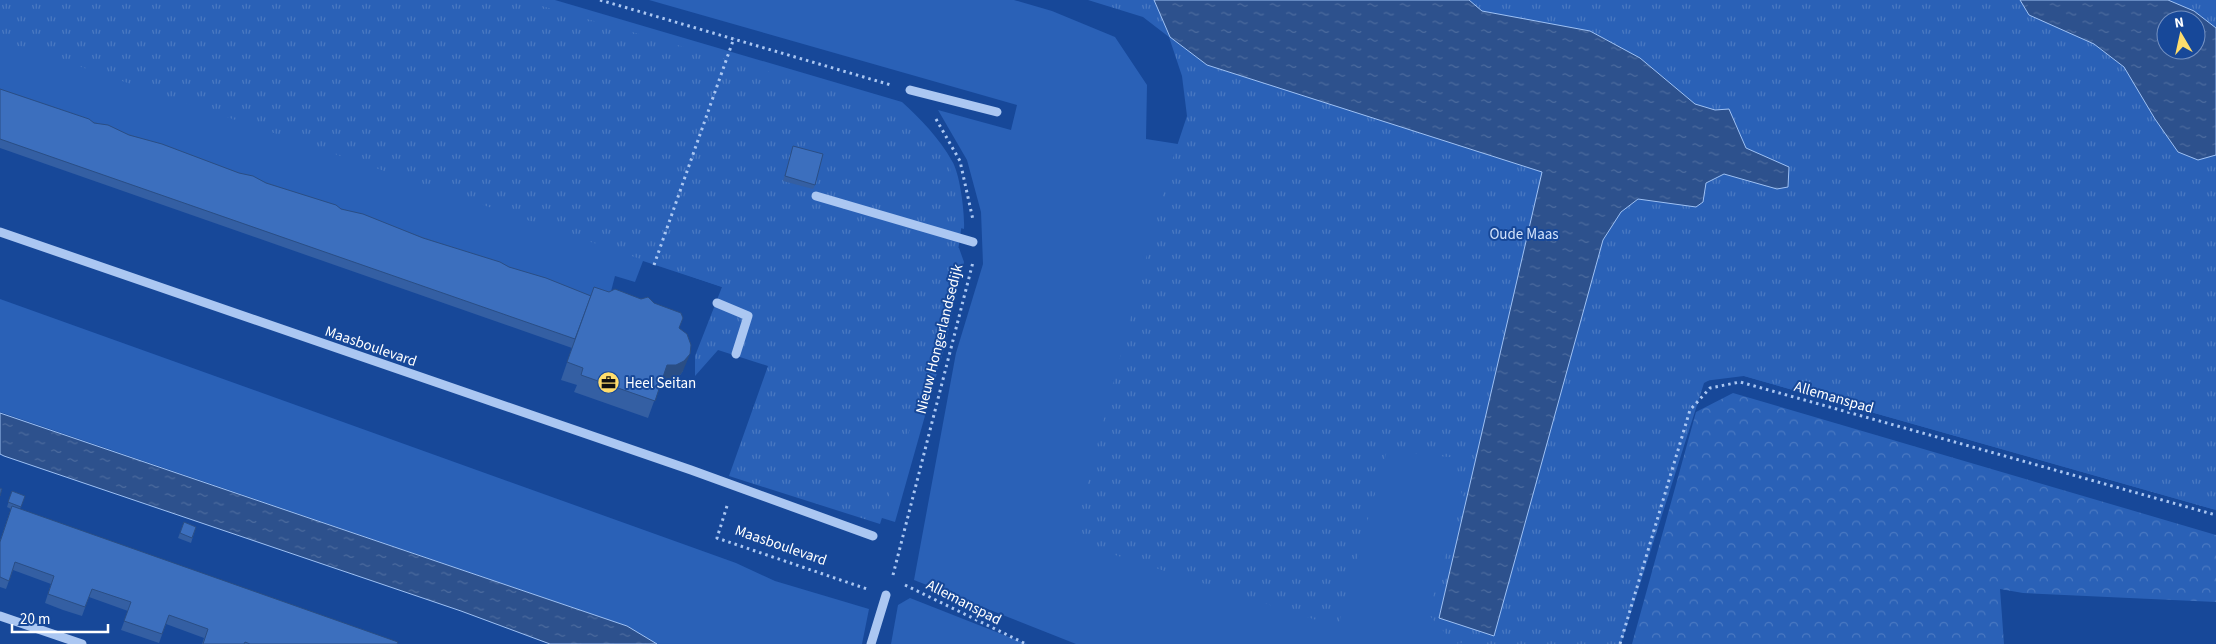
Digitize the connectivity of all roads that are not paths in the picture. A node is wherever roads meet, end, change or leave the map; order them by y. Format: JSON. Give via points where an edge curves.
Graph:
{"nodes":[{"id":1,"x":910,"y":90,"type":"road end"},
{"id":2,"x":997,"y":112,"type":"dead end"},
{"id":3,"x":816,"y":196,"type":"dead end"},
{"id":4,"x":0,"y":232,"type":"edge"},
{"id":5,"x":973,"y":242,"type":"road end"},
{"id":6,"x":717,"y":302,"type":"dead end"},
{"id":7,"x":736,"y":354,"type":"dead end"},
{"id":8,"x":873,"y":536,"type":"dead end"},
{"id":9,"x":886,"y":595,"type":"road end"},
{"id":10,"x":0,"y":616,"type":"edge"},
{"id":11,"x":57,"y":640,"type":"edge"},
{"id":12,"x":82,"y":644,"type":"edge"},
{"id":13,"x":871,"y":644,"type":"edge"}],
"edges":[{"from":1,"to":2,"type":"street"},
{"from":3,"to":5,"type":"street"},
{"from":4,"to":8,"type":"street","name":"Maasboulevard"},
{"from":6,"to":7,"type":"street","via":[[748,316]]},
{"from":9,"to":13,"type":"street"},
{"from":10,"to":11,"type":"street"},
{"from":11,"to":12,"type":"street"}]}
